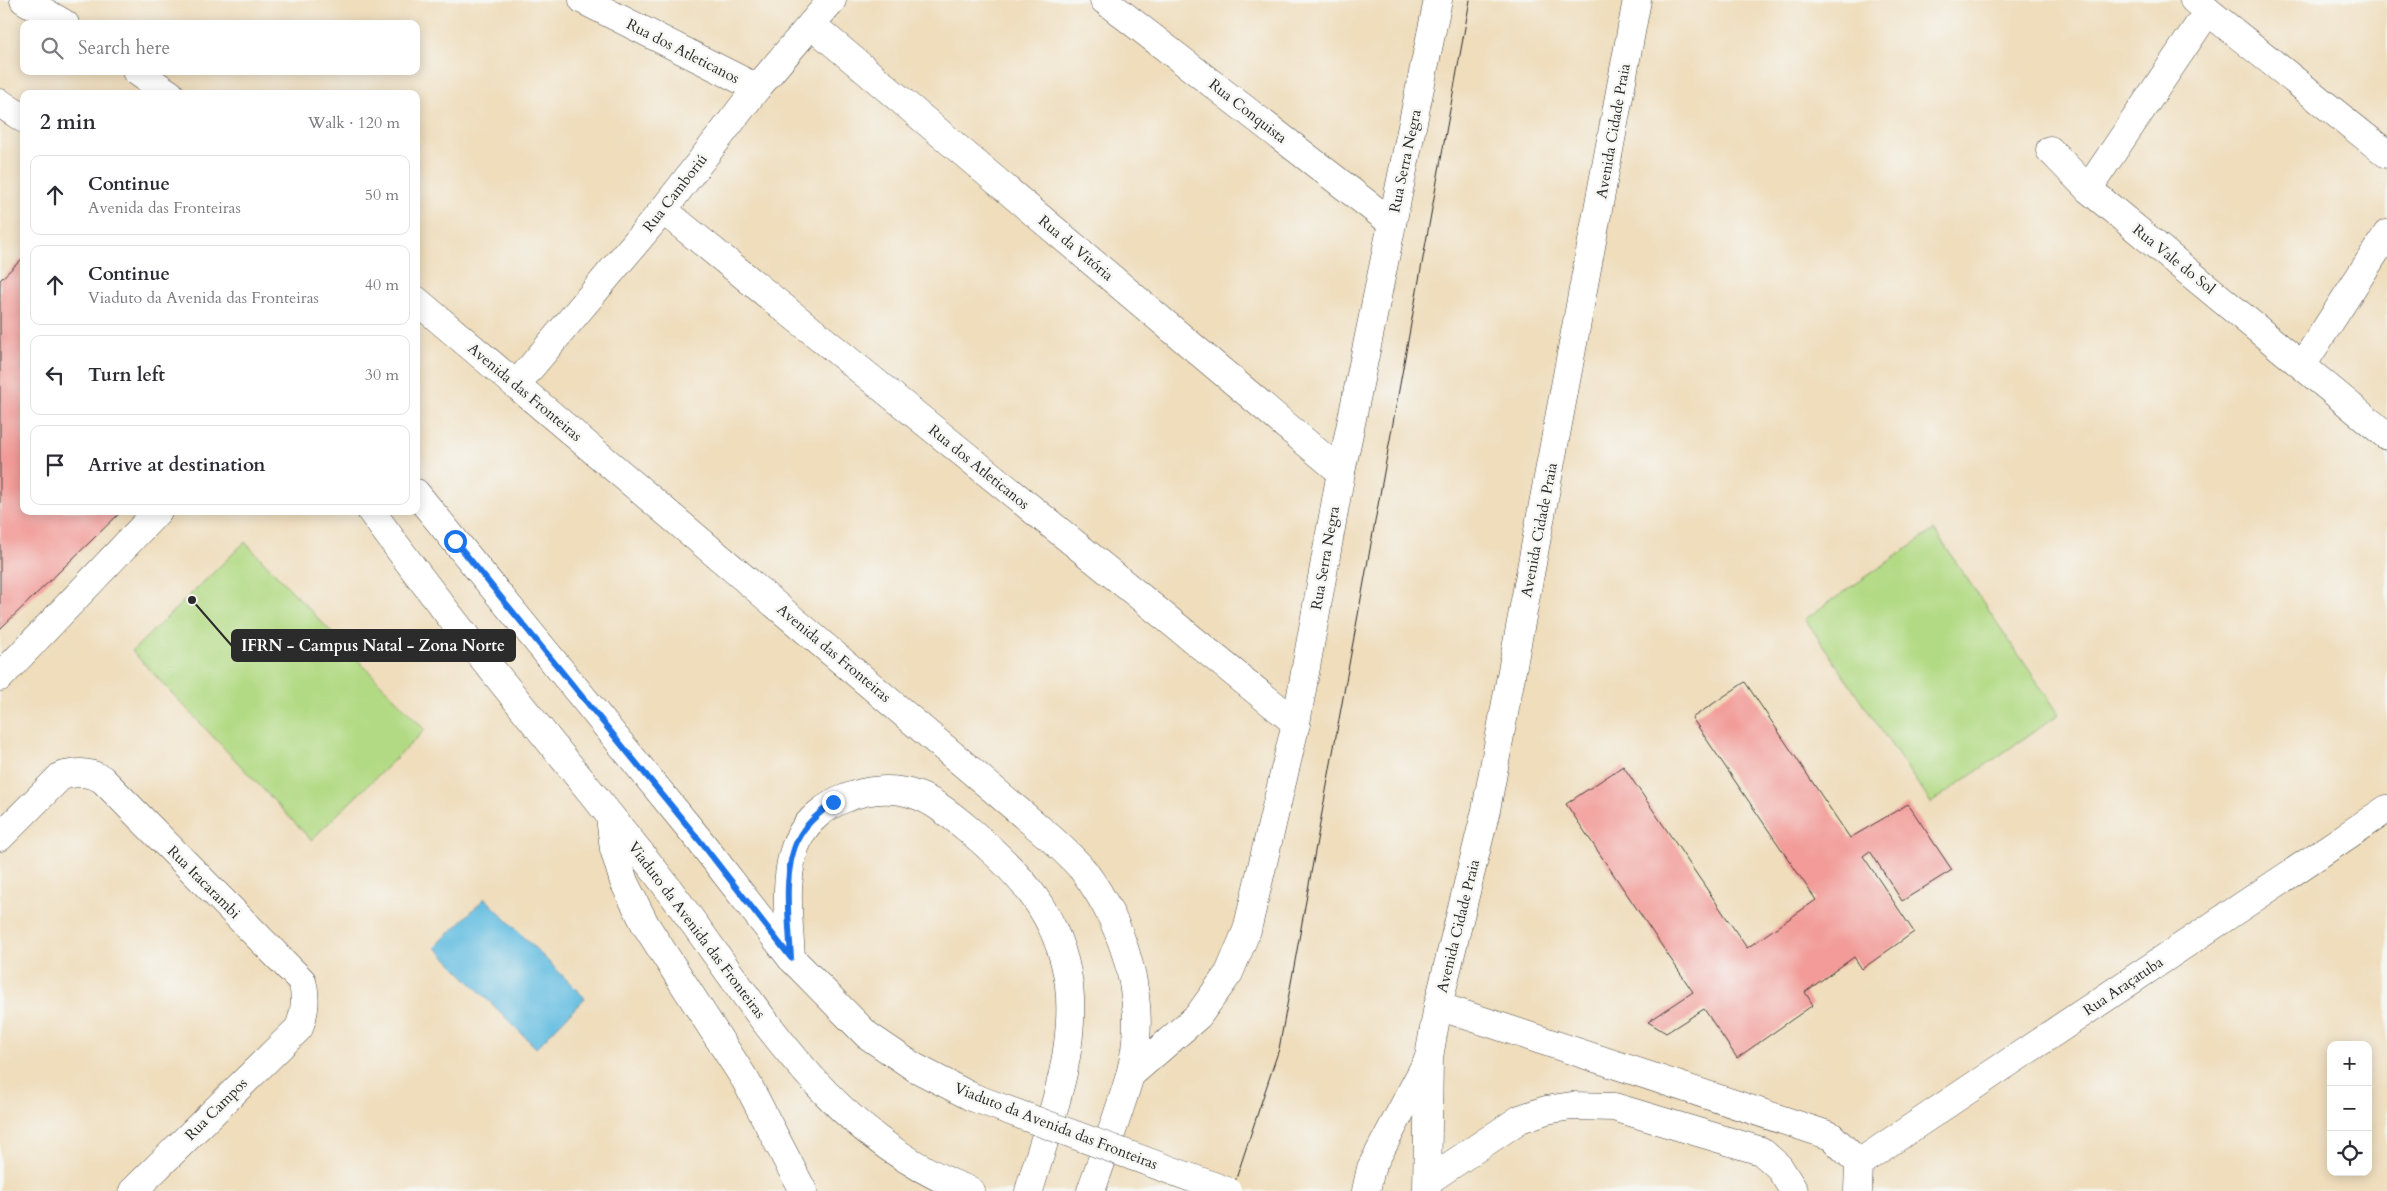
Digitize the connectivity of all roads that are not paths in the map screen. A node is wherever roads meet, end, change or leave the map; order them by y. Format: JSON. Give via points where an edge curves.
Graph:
{"nodes":[{"id":1,"x":24,"y":0,"type":"edge"},
{"id":2,"x":583,"y":0,"type":"edge"},
{"id":3,"x":832,"y":0,"type":"edge"},
{"id":4,"x":1104,"y":0,"type":"edge"},
{"id":5,"x":1438,"y":0,"type":"edge"},
{"id":6,"x":1637,"y":0,"type":"edge"},
{"id":7,"x":2201,"y":6,"type":"edge"},
{"id":8,"x":57,"y":20,"type":"edge"},
{"id":9,"x":812,"y":25,"type":"junction"},
{"id":10,"x":142,"y":75,"type":"edge"},
{"id":11,"x":757,"y":88,"type":"junction"},
{"id":12,"x":164,"y":90,"type":"edge"},
{"id":13,"x":0,"y":103,"type":"edge"},
{"id":14,"x":20,"y":116,"type":"edge"},
{"id":15,"x":2050,"y":150,"type":"dead end"},
{"id":16,"x":2387,"y":154,"type":"edge"},
{"id":17,"x":2088,"y":189,"type":"junction"},
{"id":18,"x":663,"y":210,"type":"junction"},
{"id":19,"x":1392,"y":223,"type":"junction"},
{"id":20,"x":2387,"y":234,"type":"edge"},
{"id":21,"x":420,"y":303,"type":"edge"},
{"id":22,"x":2303,"y":364,"type":"junction"},
{"id":23,"x":516,"y":385,"type":"junction"},
{"id":24,"x":2387,"y":436,"type":"edge"},
{"id":25,"x":1341,"y":472,"type":"junction"},
{"id":26,"x":420,"y":499,"type":"edge"},
{"id":27,"x":154,"y":515,"type":"edge"},
{"id":28,"x":374,"y":515,"type":"edge"},
{"id":29,"x":0,"y":677,"type":"edge"},
{"id":30,"x":1296,"y":723,"type":"junction"},
{"id":31,"x":2387,"y":809,"type":"edge"},
{"id":32,"x":610,"y":815,"type":"junction"},
{"id":33,"x":0,"y":837,"type":"edge"},
{"id":34,"x":791,"y":958,"type":"junction"},
{"id":35,"x":1438,"y":1006,"type":"junction"},
{"id":36,"x":299,"y":1028,"type":"joint"},
{"id":37,"x":1429,"y":1057,"type":"junction"},
{"id":38,"x":1130,"y":1074,"type":"junction"},
{"id":39,"x":1859,"y":1163,"type":"junction"},
{"id":40,"x":1428,"y":1186,"type":"edge"},
{"id":41,"x":963,"y":1188,"type":"edge"},
{"id":42,"x":133,"y":1191,"type":"edge"},
{"id":43,"x":803,"y":1191,"type":"edge"},
{"id":44,"x":1029,"y":1191,"type":"edge"},
{"id":45,"x":1091,"y":1191,"type":"edge"},
{"id":46,"x":1227,"y":1191,"type":"edge"},
{"id":47,"x":1366,"y":1191,"type":"edge"},
{"id":48,"x":1794,"y":1191,"type":"edge"},
{"id":49,"x":1858,"y":1191,"type":"edge"}],
"edges":[{"from":1,"to":8,"type":"main road"},
{"from":2,"to":11,"type":"main road","name":"Rua dos Atleticanos"},
{"from":3,"to":9,"type":"main road","name":"Rua Camboriú"},
{"from":4,"to":19,"type":"main road","name":"Rua Conquista"},
{"from":5,"to":19,"type":"main road","name":"Rua Serra Negra"},
{"from":6,"to":35,"type":"main road","name":"Avenida Cidade Praia","via":[[1486,810]]},
{"from":7,"to":16,"type":"main road"},
{"from":7,"to":17,"type":"main road"},
{"from":9,"to":11,"type":"main road","name":"Rua Camboriú"},
{"from":9,"to":25,"type":"main road","name":"Rua da Vitória"},
{"from":10,"to":12,"type":"main road"},
{"from":11,"to":18,"type":"main road","name":"Rua Camboriú"},
{"from":13,"to":14,"type":"main road"},
{"from":15,"to":17,"type":"main road","name":"Rua Vale do Sol"},
{"from":17,"to":22,"type":"main road","name":"Rua Vale do Sol"},
{"from":18,"to":23,"type":"main road","name":"Rua Camboriú"},
{"from":18,"to":30,"type":"main road","name":"Rua dos Atleticanos"},
{"from":19,"to":25,"type":"main road","name":"Rua Serra Negra"},
{"from":20,"to":22,"type":"main road"},
{"from":21,"to":23,"type":"main road","name":"Avenida das Fronteiras"},
{"from":22,"to":24,"type":"main road","name":"Rua Vale do Sol"},
{"from":23,"to":38,"type":"main road","name":"Avenida das Fronteiras","via":[[1082,868],[1102,898],[1128,959],[1137,1019]]},
{"from":25,"to":30,"type":"main road","name":"Rua Serra Negra"},
{"from":26,"to":34,"type":"main road","name":"Viaduto da Avenida das Fronteiras","via":[[652,782]]},
{"from":27,"to":29,"type":"main road"},
{"from":28,"to":32,"type":"main road","via":[[418,576]]},
{"from":30,"to":38,"type":"main road","name":"Rua Serra Negra","via":[[1247,930],[1229,973],[1198,1016]]},
{"from":31,"to":39,"type":"main road","name":"Rua Araçatuba"},
{"from":32,"to":41,"type":"main road","name":"Viaduto da Avenida das Fronteiras","via":[[667,886],[790,1053],[830,1100],[874,1138],[906,1160]]},
{"from":32,"to":43,"type":"main road","via":[[614,849],[624,882],[645,924],[746,1081]]},
{"from":33,"to":36,"type":"main road","name":"Rua Itacarambi","via":[[61,776],[84,773],[102,778],[302,981],[306,993]]},
{"from":34,"to":44,"type":"main road","via":[[790,871],[798,839],[814,818],[833,802],[861,792],[889,790],[917,795],[954,818],[1005,860],[1050,921],[1069,985],[1067,1054]]},
{"from":34,"to":46,"type":"main road","name":"Viaduto da Avenida das Fronteiras","bridge":true,"via":[[867,1035],[914,1067],[972,1097]]},
{"from":35,"to":37,"type":"main road","name":"Avenida Cidade Praia"},
{"from":35,"to":39,"type":"main road","via":[[1831,1136]]},
{"from":36,"to":42,"type":"main road","name":"Rua Campos"},
{"from":37,"to":40,"type":"main road","name":"Avenida Cidade Praia"},
{"from":37,"to":47,"type":"main road","name":"Avenida Cidade Praia","via":[[1371,1168]]},
{"from":38,"to":45,"type":"main road","name":"Avenida das Fronteiras"},
{"from":39,"to":49,"type":"main road"},
{"from":40,"to":48,"type":"main road","via":[[1520,1119],[1546,1110],[1593,1106],[1614,1107],[1761,1151],[1779,1167]]}]}
